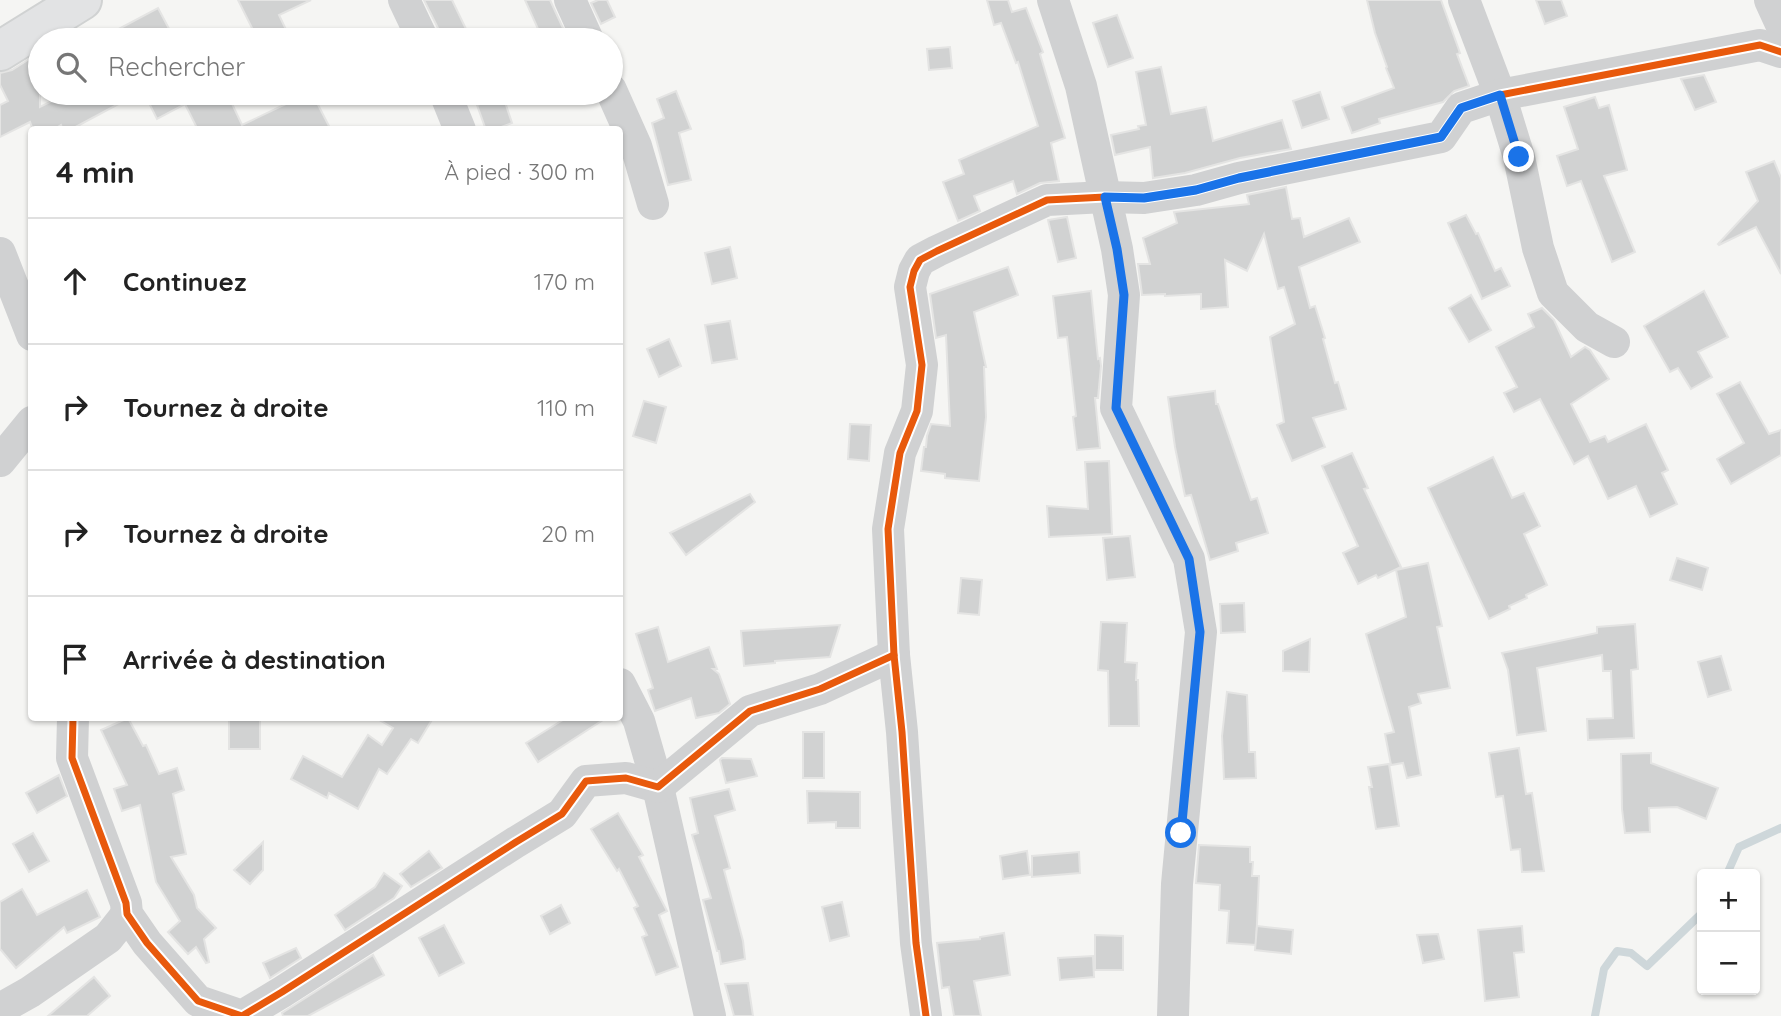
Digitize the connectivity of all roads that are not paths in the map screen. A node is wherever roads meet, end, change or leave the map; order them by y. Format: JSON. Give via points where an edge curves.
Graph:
{"nodes":[{"id":1,"x":82,"y":0,"type":"edge"},
{"id":2,"x":404,"y":0,"type":"edge"},
{"id":3,"x":570,"y":0,"type":"edge"},
{"id":4,"x":1053,"y":0,"type":"edge"},
{"id":5,"x":1464,"y":0,"type":"edge"},
{"id":6,"x":1770,"y":0,"type":"edge"},
{"id":7,"x":1781,"y":24,"type":"edge"},
{"id":8,"x":37,"y":28,"type":"edge"},
{"id":9,"x":417,"y":28,"type":"edge"},
{"id":10,"x":583,"y":28,"type":"edge"},
{"id":11,"x":28,"y":34,"type":"edge"},
{"id":12,"x":0,"y":51,"type":"edge"},
{"id":13,"x":1781,"y":52,"type":"edge"},
{"id":14,"x":1500,"y":95,"type":"junction"},
{"id":15,"x":450,"y":105,"type":"edge"},
{"id":16,"x":618,"y":105,"type":"edge"},
{"id":17,"x":458,"y":126,"type":"edge"},
{"id":18,"x":1105,"y":197,"type":"junction"},
{"id":19,"x":653,"y":204,"type":"dead end"},
{"id":20,"x":2,"y":266,"type":"edge"},
{"id":21,"x":28,"y":326,"type":"edge"},
{"id":22,"x":1614,"y":342,"type":"dead end"},
{"id":23,"x":28,"y":427,"type":"edge"},
{"id":24,"x":0,"y":461,"type":"edge"},
{"id":25,"x":894,"y":655,"type":"junction"},
{"id":26,"x":623,"y":690,"type":"edge"},
{"id":27,"x":73,"y":721,"type":"edge"},
{"id":28,"x":658,"y":787,"type":"junction"},
{"id":29,"x":127,"y":914,"type":"junction"},
{"id":30,"x":0,"y":1009,"type":"edge"},
{"id":31,"x":710,"y":1016,"type":"edge"},
{"id":32,"x":926,"y":1016,"type":"edge"},
{"id":33,"x":1173,"y":1016,"type":"edge"}],
"edges":[{"from":1,"to":8,"type":"main road"},
{"from":2,"to":9,"type":"street"},
{"from":3,"to":10,"type":"street"},
{"from":4,"to":18,"type":"street","via":[[1081,86]]},
{"from":5,"to":14,"type":"street"},
{"from":6,"to":7,"type":"street"},
{"from":11,"to":12,"type":"main road"},
{"from":13,"to":14,"type":"street","via":[[1760,45]]},
{"from":14,"to":18,"type":"street","via":[[1461,108],[1441,137],[1196,190],[1144,198]]},
{"from":14,"to":22,"type":"street","via":[[1553,293],[1587,327]]},
{"from":15,"to":17,"type":"street"},
{"from":16,"to":19,"type":"street"},
{"from":18,"to":25,"type":"street","via":[[1047,200],[920,260],[914,271],[910,287],[922,365],[917,411],[900,453],[887,528]]},
{"from":18,"to":33,"type":"street","via":[[1124,295],[1116,408],[1189,559],[1200,632],[1177,884]]},
{"from":20,"to":21,"type":"street"},
{"from":23,"to":24,"type":"street"},
{"from":25,"to":28,"type":"street","via":[[820,689],[750,710]]},
{"from":25,"to":32,"type":"street","via":[[916,943]]},
{"from":26,"to":28,"type":"street","via":[[639,721]]},
{"from":27,"to":29,"type":"street","via":[[72,758]]},
{"from":28,"to":29,"type":"street","via":[[626,778],[586,782],[562,814],[242,1016],[198,1001]]},
{"from":28,"to":31,"type":"street"},
{"from":29,"to":30,"type":"street","via":[[108,938]]}]}
